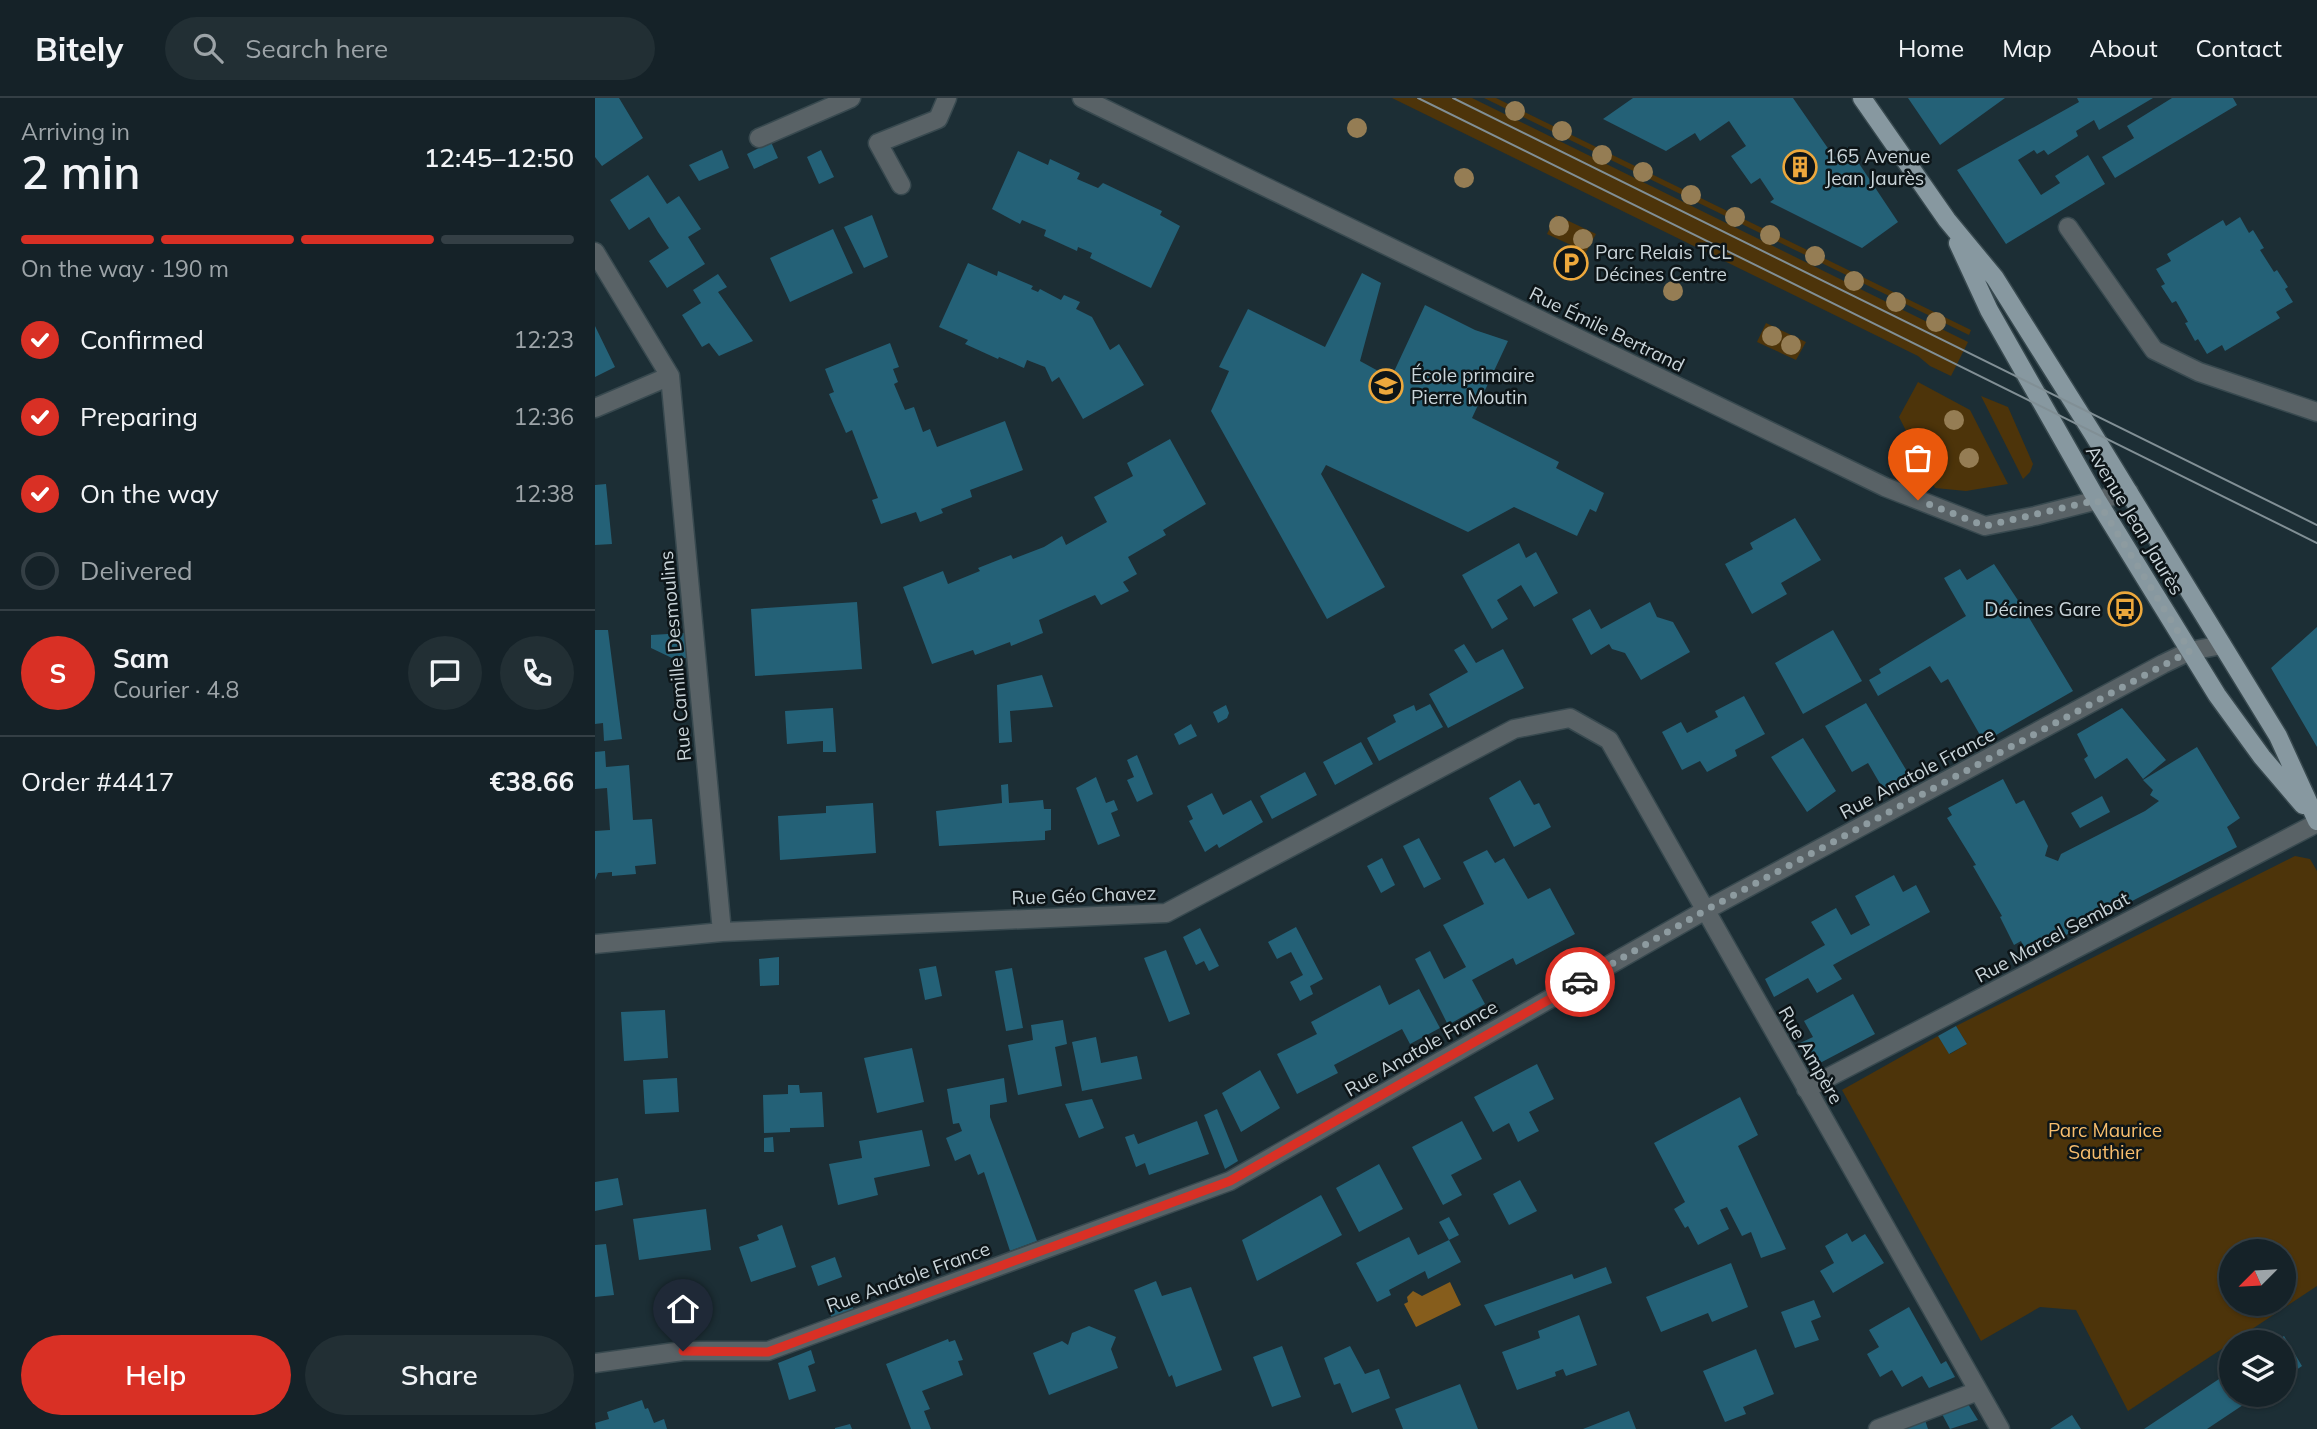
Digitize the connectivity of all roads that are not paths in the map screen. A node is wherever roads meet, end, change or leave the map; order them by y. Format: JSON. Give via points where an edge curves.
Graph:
{"nodes":[{"id":1,"x":851,"y":98,"type":"edge"},
{"id":2,"x":947,"y":98,"type":"edge"},
{"id":3,"x":1082,"y":98,"type":"edge"},
{"id":4,"x":1862,"y":98,"type":"edge"},
{"id":5,"x":759,"y":138,"type":"dead end"},
{"id":6,"x":901,"y":185,"type":"dead end"},
{"id":7,"x":1947,"y":220,"type":"junction"},
{"id":8,"x":2068,"y":227,"type":"dead end"},
{"id":9,"x":595,"y":252,"type":"edge"},
{"id":10,"x":670,"y":376,"type":"junction"},
{"id":11,"x":595,"y":408,"type":"edge"},
{"id":12,"x":2317,"y":412,"type":"edge"},
{"id":13,"x":2129,"y":492,"type":"junction"},
{"id":14,"x":2097,"y":500,"type":"junction"},
{"id":15,"x":2223,"y":645,"type":"junction"},
{"id":16,"x":2190,"y":651,"type":"junction"},
{"id":17,"x":1570,"y":718,"type":"joint"},
{"id":18,"x":2317,"y":822,"type":"edge"},
{"id":19,"x":1704,"y":911,"type":"junction"},
{"id":20,"x":722,"y":932,"type":"junction"},
{"id":21,"x":595,"y":944,"type":"edge"},
{"id":22,"x":1806,"y":1089,"type":"junction"},
{"id":23,"x":595,"y":1363,"type":"edge"},
{"id":24,"x":1978,"y":1391,"type":"junction"},
{"id":25,"x":1878,"y":1429,"type":"edge"},
{"id":26,"x":2000,"y":1429,"type":"edge"}],
"edges":[{"from":1,"to":5,"type":"street"},
{"from":2,"to":6,"type":"street","via":[[938,119],[878,143]]},
{"from":3,"to":14,"type":"street","name":"Rue Émile Bertrand","via":[[1885,488],[1985,526]]},
{"from":4,"to":7,"type":"main road","name":"Avenue Jean Jaurès"},
{"from":7,"to":13,"type":"main road","name":"Avenue Jean Jaurès","via":[[1995,278]]},
{"from":7,"to":14,"type":"main road","name":"Avenue Jean Jaurès","via":[[1989,310]]},
{"from":8,"to":12,"type":"street","via":[[2154,350],[2199,372]]},
{"from":9,"to":10,"type":"street","name":"Rue Camille Desmoulins"},
{"from":10,"to":11,"type":"street"},
{"from":10,"to":20,"type":"street","name":"Rue Camille Desmoulins"},
{"from":13,"to":14,"type":"street","name":"Rue Émile Bertrand"},
{"from":13,"to":15,"type":"main road","name":"Avenue Jean Jaurès"},
{"from":14,"to":16,"type":"main road","name":"Avenue Jean Jaurès"},
{"from":15,"to":16,"type":"street","name":"Rue Anatole France"},
{"from":15,"to":18,"type":"main road","name":"Avenue Jean Jaurès","via":[[2278,736]]},
{"from":16,"to":18,"type":"main road","name":"Avenue Jean Jaurès","via":[[2262,757]]},
{"from":16,"to":19,"type":"street","name":"Rue Anatole France"},
{"from":17,"to":19,"type":"street","name":"Rue Ampère","via":[[1609,740]]},
{"from":17,"to":20,"type":"street","name":"Rue Géo Chavez","via":[[1514,729],[1166,913]]},
{"from":18,"to":22,"type":"street","name":"Rue Marcel Sembat"},
{"from":19,"to":22,"type":"street","name":"Rue Ampère"},
{"from":19,"to":23,"type":"street","name":"Rue Anatole France","via":[[1230,1181],[768,1352],[683,1351]]},
{"from":20,"to":21,"type":"street","name":"Rue Géo Chavez"},
{"from":22,"to":24,"type":"street","name":"Rue Ampère"},
{"from":24,"to":25,"type":"street"},
{"from":24,"to":26,"type":"street","name":"Rue Ampère"}]}
